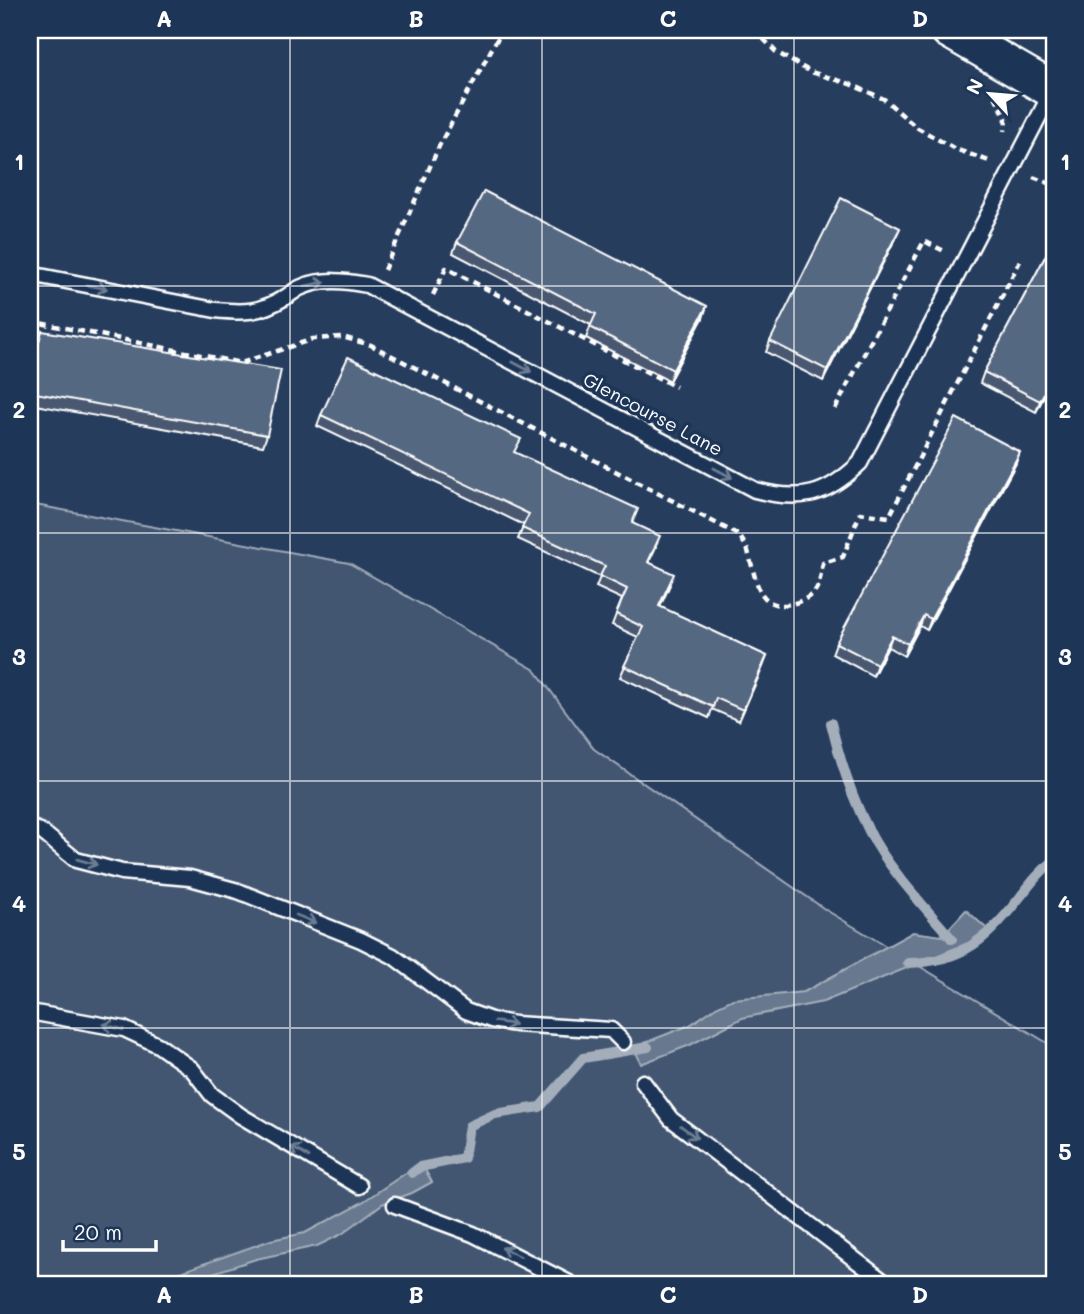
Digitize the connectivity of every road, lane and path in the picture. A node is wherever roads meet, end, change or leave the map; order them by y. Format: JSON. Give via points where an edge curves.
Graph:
{"nodes":[{"id":1,"x":505,"y":30,"type":"edge"},
{"id":2,"x":755,"y":30,"type":"edge"},
{"id":3,"x":949,"y":30,"type":"edge"},
{"id":4,"x":1053,"y":90,"type":"edge"},
{"id":5,"x":995,"y":96,"type":"dead end"},
{"id":6,"x":1004,"y":139,"type":"dead end"},
{"id":7,"x":999,"y":151,"type":"dead end"},
{"id":8,"x":993,"y":163,"type":"junction"},
{"id":9,"x":1012,"y":170,"type":"junction"},
{"id":10,"x":988,"y":174,"type":"dead end"},
{"id":11,"x":952,"y":241,"type":"dead end"},
{"id":12,"x":30,"y":274,"type":"edge"},
{"id":13,"x":376,"y":290,"type":"junction"},
{"id":14,"x":423,"y":314,"type":"junction"},
{"id":15,"x":676,"y":387,"type":"dead end"},
{"id":16,"x":835,"y":409,"type":"dead end"},
{"id":17,"x":30,"y":827,"type":"edge"},
{"id":18,"x":30,"y":1012,"type":"edge"},
{"id":19,"x":623,"y":1042,"type":"dead end"},
{"id":20,"x":643,"y":1082,"type":"dead end"},
{"id":21,"x":359,"y":1186,"type":"dead end"},
{"id":22,"x":395,"y":1205,"type":"dead end"},
{"id":23,"x":571,"y":1284,"type":"edge"},
{"id":24,"x":887,"y":1284,"type":"edge"}],
"edges":[{"from":1,"to":13,"type":"path","via":[[441,142]]},
{"from":2,"to":8,"type":"path","via":[[776,52],[811,72],[884,99],[916,127],[954,149]]},
{"from":3,"to":4,"type":"street"},
{"from":4,"to":9,"type":"lane","name":"Glencourse Lane"},
{"from":5,"to":6,"type":"path","via":[[1006,118]]},
{"from":7,"to":8,"type":"path"},
{"from":8,"to":9,"type":"path"},
{"from":8,"to":10,"type":"path"},
{"from":14,"to":9,"type":"lane","name":"Glencourse Lane","one_way":true,"via":[[755,490],[780,496],[822,492],[860,463]]},
{"from":11,"to":16,"type":"path","via":[[946,252],[925,241]]},
{"from":12,"to":13,"type":"lane","name":"Glencourse Lane","one_way":true,"via":[[242,313],[264,309],[320,282],[343,281]]},
{"from":13,"to":14,"type":"lane","name":"Glencourse Lane"},
{"from":14,"to":15,"type":"path","via":[[446,268]]},
{"from":17,"to":19,"type":"lane","one_way":true,"via":[[76,860],[122,872],[190,878],[238,891],[361,940],[393,956],[466,1011],[515,1024],[611,1030]]},
{"from":21,"to":18,"type":"lane","one_way":true,"via":[[241,1116],[212,1095],[192,1069],[158,1045],[124,1029]]},
{"from":20,"to":24,"type":"lane","one_way":true,"via":[[671,1119]]},
{"from":23,"to":22,"type":"lane","one_way":true,"via":[[472,1234]]}]}
